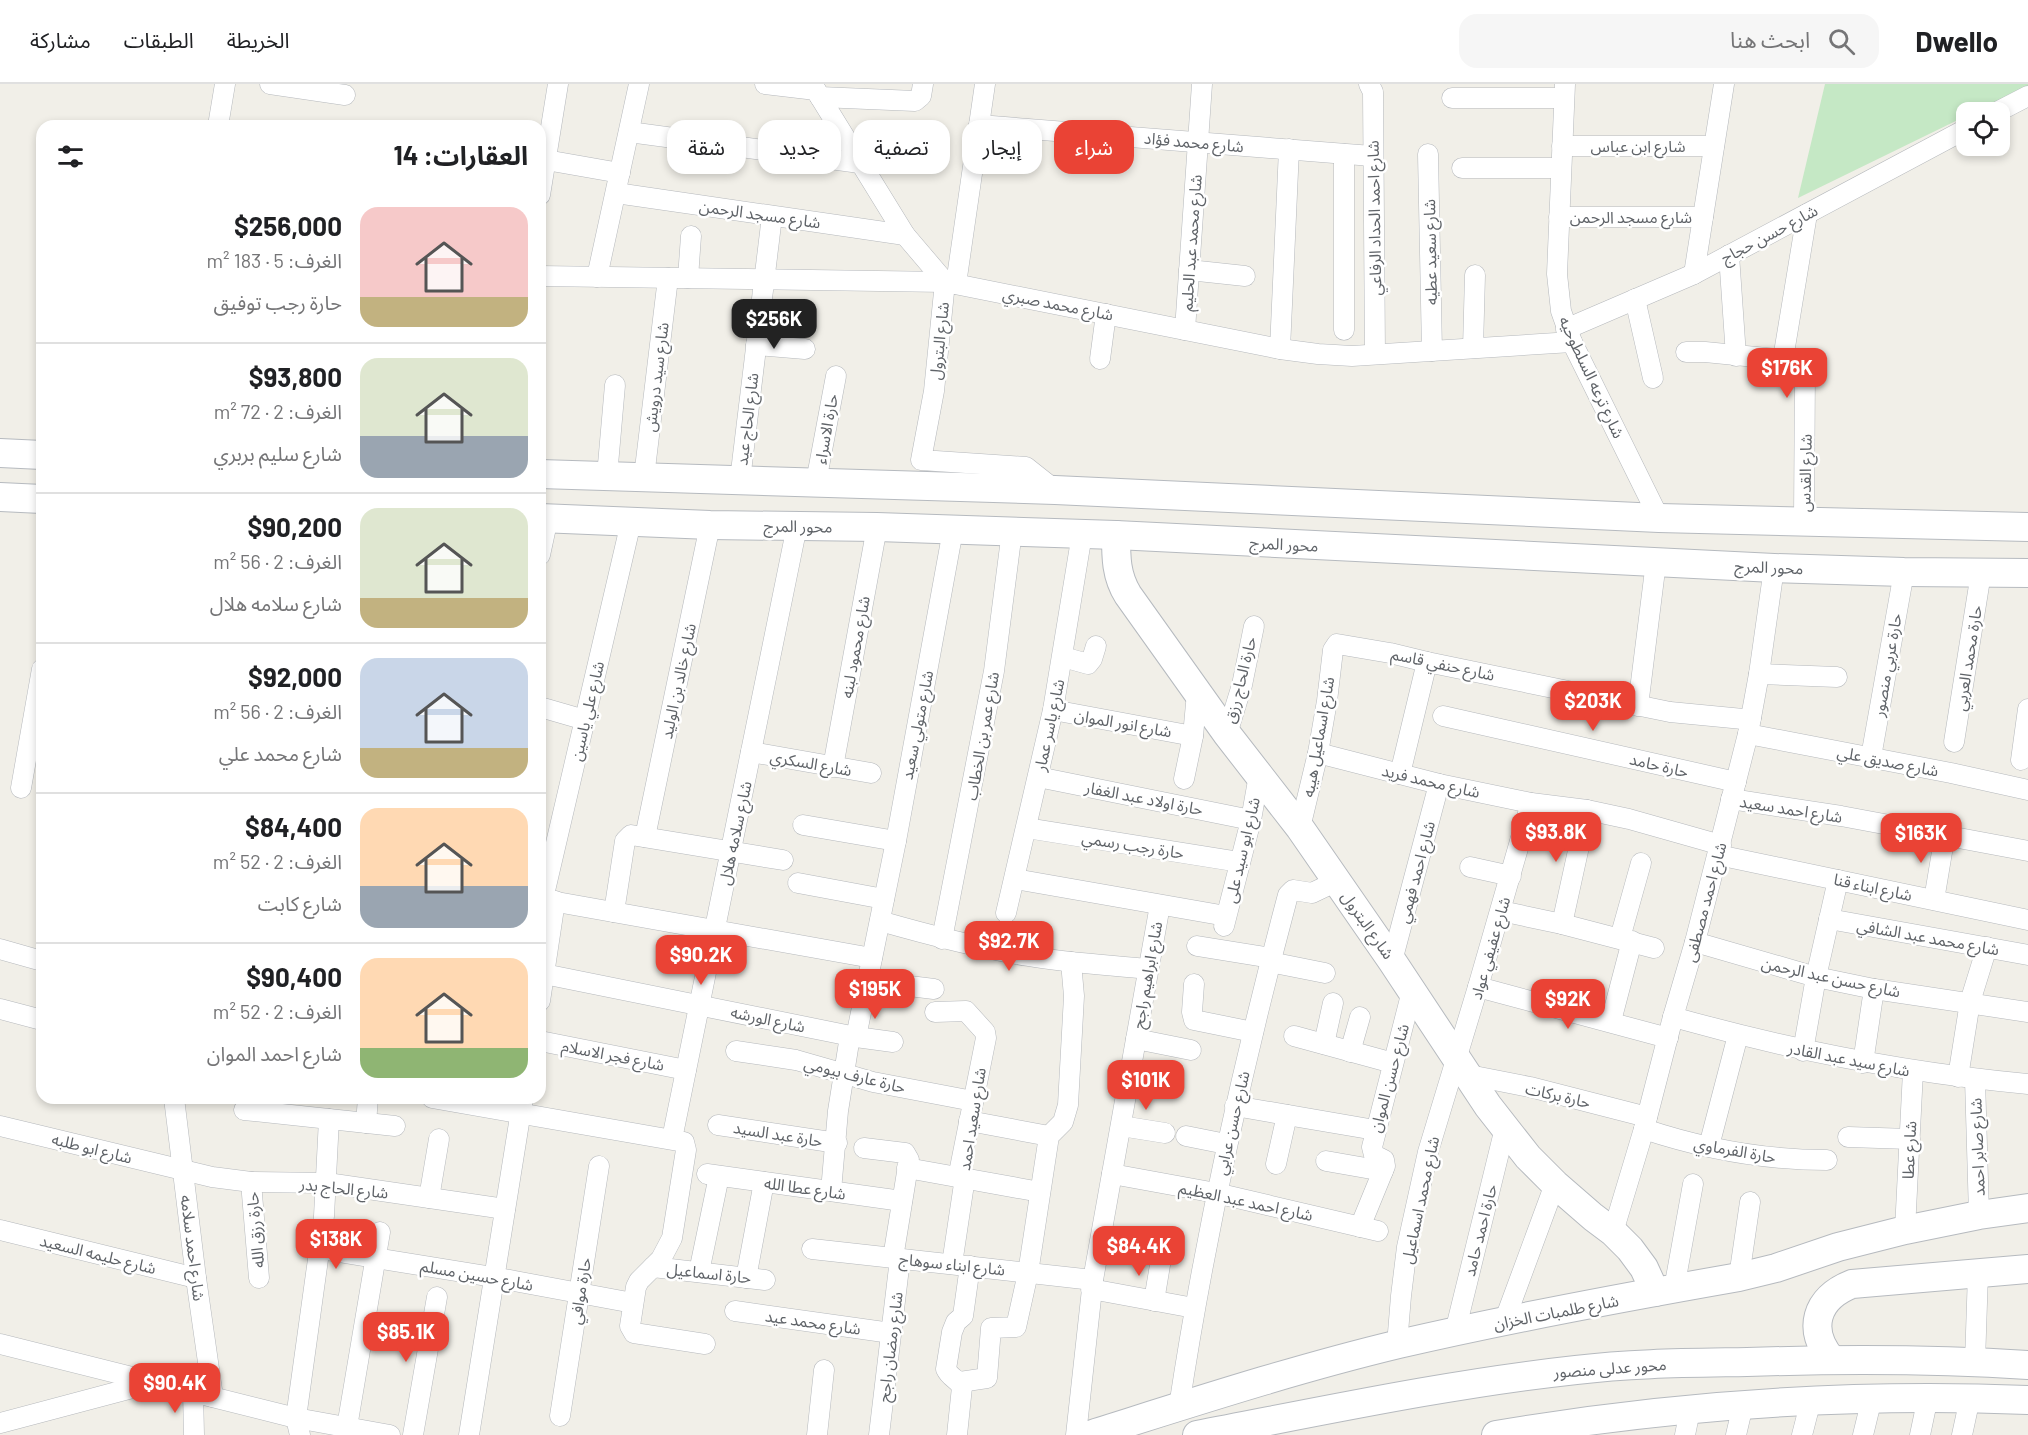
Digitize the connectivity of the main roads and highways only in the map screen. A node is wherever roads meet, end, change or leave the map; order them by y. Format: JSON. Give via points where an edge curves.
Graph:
{"nodes":[{"id":1,"x":0,"y":453,"type":"edge"},
{"id":2,"x":36,"y":455,"type":"edge"},
{"id":3,"x":546,"y":474,"type":"edge"},
{"id":4,"x":0,"y":497,"type":"edge"},
{"id":5,"x":36,"y":499,"type":"edge"},
{"id":6,"x":546,"y":518,"type":"edge"},
{"id":7,"x":2028,"y":527,"type":"edge"},
{"id":8,"x":1116,"y":535,"type":"junction"},
{"id":9,"x":2028,"y":573,"type":"edge"},
{"id":10,"x":2028,"y":1208,"type":"edge"},
{"id":11,"x":2028,"y":1269,"type":"edge"},
{"id":12,"x":1665,"y":1290,"type":"junction"},
{"id":13,"x":1832,"y":1360,"type":"junction"},
{"id":14,"x":2028,"y":1365,"type":"edge"},
{"id":15,"x":2028,"y":1400,"type":"edge"},
{"id":16,"x":1687,"y":1423,"type":"edge"},
{"id":17,"x":1619,"y":1426,"type":"edge"},
{"id":18,"x":1577,"y":1428,"type":"edge"},
{"id":19,"x":1089,"y":1435,"type":"edge"},
{"id":20,"x":1197,"y":1435,"type":"edge"},
{"id":21,"x":1496,"y":1435,"type":"edge"}],
"edges":[{"from":1,"to":2,"type":"main road"},
{"from":3,"to":7,"type":"main road","via":[[1054,490],[1659,518]]},
{"from":4,"to":5,"type":"main road"},
{"from":6,"to":8,"type":"main road","name":"محور المرج"},
{"from":8,"to":9,"type":"main road","name":"محور المرج","via":[[1774,568]]},
{"from":8,"to":12,"type":"main road","name":"شارع البترول","via":[[1117,567],[1123,586],[1197,693],[1300,828],[1488,1106],[1528,1157],[1613,1232]]},
{"from":10,"to":12,"type":"main road","name":"شارع طلمبات الخزان","via":[[1905,1230],[1838,1246],[1776,1268]]},
{"from":11,"to":13,"type":"main road","via":[[1852,1284],[1839,1289],[1828,1298],[1817,1323],[1820,1343]]},
{"from":12,"to":19,"type":"main road","name":"شارع طلمبات الخزان","via":[[1397,1345]]},
{"from":13,"to":14,"type":"main road","name":"محور عدلى منصور"},
{"from":13,"to":20,"type":"main road","name":"محور عدلى منصور","via":[[1578,1369],[1451,1387]]},
{"from":15,"to":16,"type":"main road","via":[[1811,1400],[1743,1405]]},
{"from":16,"to":17,"type":"main road"},
{"from":17,"to":18,"type":"main road"},
{"from":18,"to":21,"type":"main road"}]}
